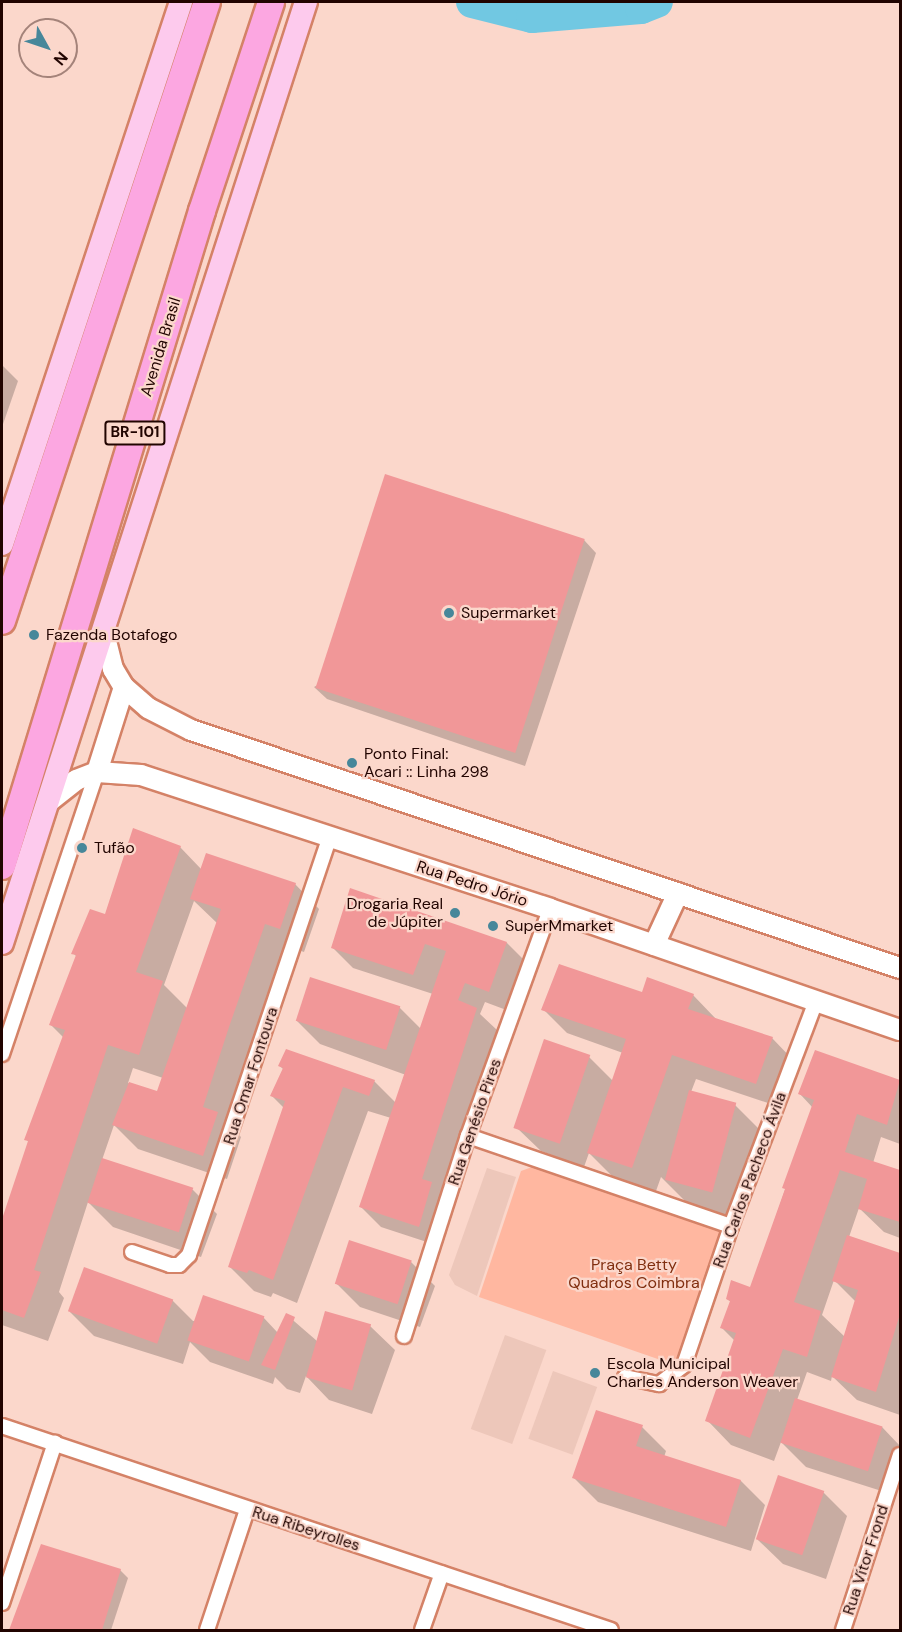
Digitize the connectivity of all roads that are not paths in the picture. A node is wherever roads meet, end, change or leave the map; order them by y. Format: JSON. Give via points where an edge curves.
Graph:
{"nodes":[{"id":1,"x":181,"y":2,"type":"edge"},
{"id":2,"x":207,"y":2,"type":"edge"},
{"id":3,"x":271,"y":2,"type":"edge"},
{"id":4,"x":306,"y":2,"type":"edge"},
{"id":5,"x":2,"y":544,"type":"edge"},
{"id":6,"x":2,"y":621,"type":"edge"},
{"id":7,"x":104,"y":633,"type":"junction"},
{"id":8,"x":124,"y":687,"type":"junction"},
{"id":9,"x":97,"y":772,"type":"junction"},
{"id":10,"x":47,"y":803,"type":"junction"},
{"id":11,"x":330,"y":836,"type":"junction"},
{"id":12,"x":2,"y":866,"type":"edge"},
{"id":13,"x":678,"y":893,"type":"junction"},
{"id":14,"x":550,"y":909,"type":"junction"},
{"id":15,"x":2,"y":944,"type":"edge"},
{"id":16,"x":654,"y":945,"type":"junction"},
{"id":17,"x":900,"y":968,"type":"edge"},
{"id":18,"x":816,"y":1001,"type":"junction"},
{"id":19,"x":900,"y":1030,"type":"edge"},
{"id":20,"x":2,"y":1054,"type":"edge"},
{"id":21,"x":468,"y":1136,"type":"junction"},
{"id":22,"x":731,"y":1226,"type":"junction"},
{"id":23,"x":132,"y":1252,"type":"dead end"},
{"id":24,"x":404,"y":1336,"type":"dead end"},
{"id":25,"x":625,"y":1377,"type":"dead end"},
{"id":26,"x":2,"y":1426,"type":"edge"},
{"id":27,"x":55,"y":1443,"type":"junction"},
{"id":28,"x":900,"y":1455,"type":"edge"},
{"id":29,"x":247,"y":1510,"type":"junction"},
{"id":30,"x":442,"y":1573,"type":"junction"},
{"id":31,"x":2,"y":1603,"type":"edge"},
{"id":32,"x":207,"y":1630,"type":"edge"},
{"id":33,"x":422,"y":1630,"type":"edge"},
{"id":34,"x":611,"y":1630,"type":"edge"},
{"id":35,"x":843,"y":1630,"type":"edge"}],
"edges":[{"from":1,"to":5,"type":"main road"},
{"from":2,"to":6,"type":"highway"},
{"from":3,"to":12,"type":"highway","name":"Avenida Brasil","number":"BR-101","via":[[202,211],[76,634]]},
{"from":4,"to":7,"type":"main road","name":"Avenida Brasil"},
{"from":7,"to":8,"type":"main road","via":[[113,669]]},
{"from":7,"to":10,"type":"main road","name":"Avenida Brasil"},
{"from":8,"to":9,"type":"main road"},
{"from":8,"to":13,"type":"main road","via":[[148,708],[191,730]]},
{"from":9,"to":10,"type":"main road","name":"Rua Pedro Jório","via":[[76,780]]},
{"from":9,"to":11,"type":"main road","name":"Rua Pedro Jório","via":[[141,775]]},
{"from":9,"to":20,"type":"street"},
{"from":10,"to":15,"type":"main road","name":"Avenida Brasil"},
{"from":11,"to":14,"type":"main road","name":"Rua Pedro Jório"},
{"from":11,"to":23,"type":"street","name":"Rua Omar Fontoura","via":[[189,1255],[178,1265],[170,1265]]},
{"from":13,"to":16,"type":"main road"},
{"from":13,"to":17,"type":"main road"},
{"from":14,"to":16,"type":"main road","name":"Rua Pedro Jório"},
{"from":14,"to":21,"type":"street","name":"Rua Genésio Pires"},
{"from":16,"to":18,"type":"main road","name":"Rua Pedro Jório"},
{"from":18,"to":19,"type":"main road","name":"Rua Pedro Jório"},
{"from":18,"to":22,"type":"street","name":"Rua Carlos Pacheco Ávila"},
{"from":21,"to":22,"type":"street"},
{"from":21,"to":24,"type":"street","name":"Rua Genésio Pires"},
{"from":22,"to":25,"type":"street","name":"Rua Carlos Pacheco Ávila","via":[[684,1365],[659,1384]]},
{"from":26,"to":27,"type":"street","name":"Rua Ribeyrolles"},
{"from":27,"to":29,"type":"street","name":"Rua Ribeyrolles"},
{"from":27,"to":31,"type":"street"},
{"from":28,"to":35,"type":"street","name":"Rua Vítor Frond"},
{"from":29,"to":30,"type":"street","name":"Rua Ribeyrolles"},
{"from":29,"to":32,"type":"street"},
{"from":30,"to":33,"type":"street"},
{"from":30,"to":34,"type":"street","name":"Rua Ribeyrolles"}]}
